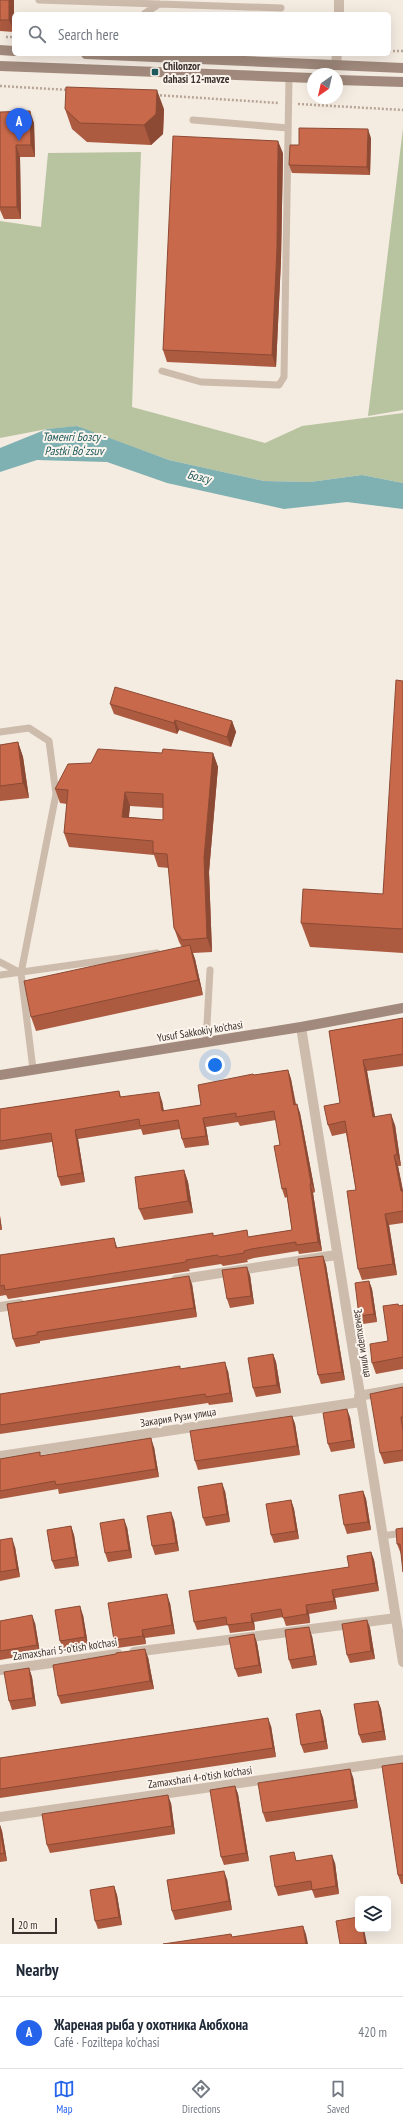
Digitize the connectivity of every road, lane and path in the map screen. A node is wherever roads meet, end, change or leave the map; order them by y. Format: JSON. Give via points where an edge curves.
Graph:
{"nodes":[{"id":1,"x":39,"y":0,"type":"edge"},
{"id":2,"x":339,"y":0,"type":"edge"},
{"id":3,"x":159,"y":4,"type":"junction"},
{"id":4,"x":281,"y":8,"type":"dead end"},
{"id":5,"x":147,"y":12,"type":"edge"},
{"id":6,"x":339,"y":12,"type":"edge"},
{"id":7,"x":0,"y":50,"type":"edge"},
{"id":8,"x":12,"y":51,"type":"edge"},
{"id":9,"x":391,"y":51,"type":"edge"},
{"id":10,"x":403,"y":52,"type":"edge"},
{"id":11,"x":140,"y":56,"type":"edge"},
{"id":12,"x":337,"y":56,"type":"edge"},
{"id":13,"x":336,"y":65,"type":"junction"},
{"id":14,"x":0,"y":66,"type":"edge"},
{"id":15,"x":403,"y":68,"type":"edge"},
{"id":16,"x":288,"y":77,"type":"junction"},
{"id":17,"x":307,"y":78,"type":"edge"},
{"id":18,"x":343,"y":80,"type":"edge"},
{"id":19,"x":403,"y":82,"type":"edge"},
{"id":20,"x":0,"y":86,"type":"edge"},
{"id":21,"x":70,"y":90,"type":"edge"},
{"id":22,"x":148,"y":95,"type":"edge"},
{"id":23,"x":288,"y":103,"type":"junction"},
{"id":24,"x":403,"y":110,"type":"edge"},
{"id":25,"x":193,"y":120,"type":"dead end"},
{"id":26,"x":288,"y":128,"type":"junction"},
{"id":27,"x":162,"y":371,"type":"dead end"},
{"id":28,"x":0,"y":732,"type":"edge"},
{"id":29,"x":162,"y":952,"type":"edge"},
{"id":30,"x":0,"y":962,"type":"edge"},
{"id":31,"x":210,"y":970,"type":"dead end"},
{"id":32,"x":21,"y":973,"type":"junction"},
{"id":33,"x":0,"y":975,"type":"edge"},
{"id":34,"x":403,"y":1008,"type":"edge"},
{"id":35,"x":301,"y":1028,"type":"junction"},
{"id":36,"x":206,"y":1042,"type":"junction"},
{"id":37,"x":33,"y":1069,"type":"junction"},
{"id":38,"x":0,"y":1075,"type":"edge"},
{"id":39,"x":336,"y":1255,"type":"junction"},
{"id":40,"x":164,"y":1282,"type":"edge"},
{"id":41,"x":31,"y":1302,"type":"edge"},
{"id":42,"x":0,"y":1307,"type":"edge"},
{"id":43,"x":403,"y":1388,"type":"edge"},
{"id":44,"x":360,"y":1399,"type":"junction"},
{"id":45,"x":0,"y":1456,"type":"edge"},
{"id":46,"x":403,"y":1533,"type":"edge"},
{"id":47,"x":382,"y":1536,"type":"junction"},
{"id":48,"x":396,"y":1618,"type":"junction"},
{"id":49,"x":401,"y":1630,"type":"edge"},
{"id":50,"x":403,"y":1662,"type":"edge"},
{"id":51,"x":0,"y":1670,"type":"edge"},
{"id":52,"x":403,"y":1760,"type":"edge"},
{"id":53,"x":0,"y":1817,"type":"edge"}],
"edges":[{"from":1,"to":3,"type":"lane"},
{"from":2,"to":6,"type":"street"},
{"from":3,"to":4,"type":"lane"},
{"from":3,"to":5,"type":"lane"},
{"from":7,"to":8,"type":"main road"},
{"from":9,"to":10,"type":"path"},
{"from":11,"to":13,"type":"main road"},
{"from":12,"to":13,"type":"street"},
{"from":13,"to":15,"type":"main road"},
{"from":14,"to":16,"type":"main road"},
{"from":16,"to":17,"type":"main road"},
{"from":16,"to":23,"type":"lane"},
{"from":18,"to":19,"type":"main road"},
{"from":20,"to":21,"type":"path"},
{"from":22,"to":23,"type":"path"},
{"from":23,"to":24,"type":"path"},
{"from":23,"to":26,"type":"lane"},
{"from":25,"to":26,"type":"lane"},
{"from":26,"to":27,"type":"lane","via":[[284,377],[279,385],[208,382]]},
{"from":28,"to":32,"type":"lane","via":[[29,728],[49,741],[56,794]]},
{"from":29,"to":32,"type":"lane"},
{"from":30,"to":32,"type":"lane"},
{"from":31,"to":36,"type":"lane"},
{"from":32,"to":33,"type":"lane"},
{"from":32,"to":37,"type":"lane"},
{"from":34,"to":35,"type":"main road","name":"Yusuf Sakkokiy ko'chasi"},
{"from":35,"to":36,"type":"main road","name":"Yusuf Sakkokiy ko'chasi"},
{"from":35,"to":39,"type":"street","name":"Замахшари улица"},
{"from":36,"to":37,"type":"main road","name":"Yusuf Sakkokiy ko'chasi"},
{"from":37,"to":38,"type":"main road","name":"Yusuf Sakkokiy ko'chasi"},
{"from":39,"to":40,"type":"street"},
{"from":39,"to":44,"type":"street","name":"Замахшари улица"},
{"from":41,"to":42,"type":"street"},
{"from":43,"to":44,"type":"street","name":"Закария Рузи улица"},
{"from":44,"to":45,"type":"street","name":"Закария Рузи улица"},
{"from":44,"to":47,"type":"street","name":"Замахшари улица"},
{"from":46,"to":47,"type":"lane"},
{"from":47,"to":48,"type":"street","name":"Замахшари улица"},
{"from":48,"to":49,"type":"street","name":"Замахшари улица"},
{"from":48,"to":51,"type":"street","name":"Zamaxshari 5-o'tish ko'chasi"},
{"from":49,"to":50,"type":"street","name":"Замахшари улица"},
{"from":52,"to":53,"type":"street","name":"Zamaxshari 4-o'tish ko'chasi"}]}
